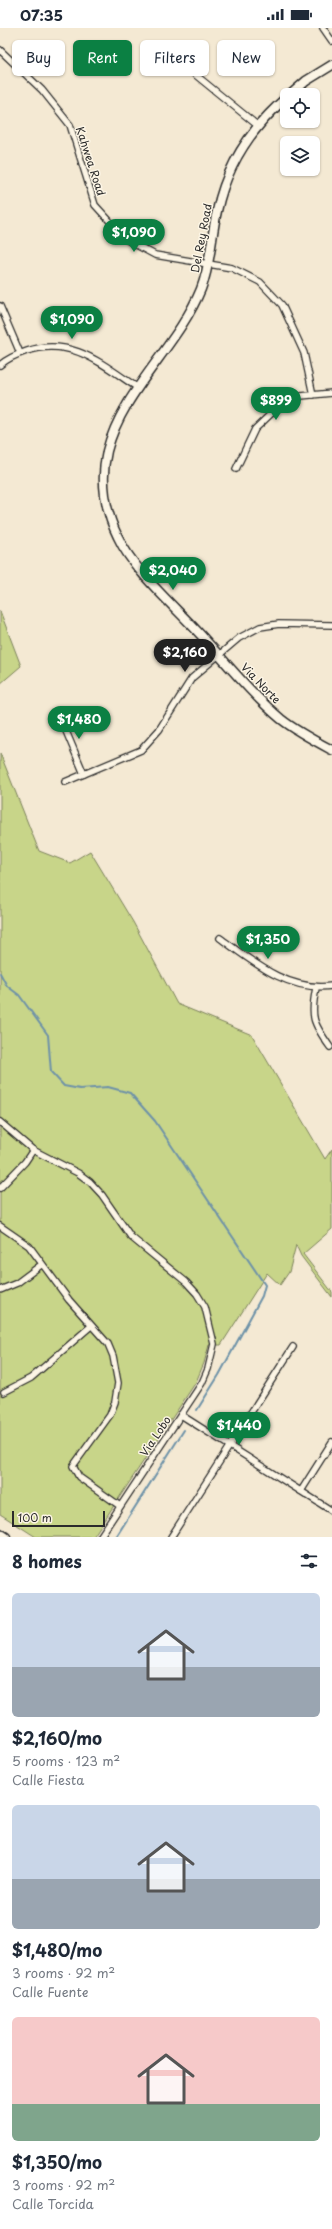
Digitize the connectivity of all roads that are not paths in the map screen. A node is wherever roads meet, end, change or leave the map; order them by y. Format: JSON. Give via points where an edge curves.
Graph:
{"nodes":[{"id":1,"x":322,"y":28,"type":"edge"},
{"id":2,"x":332,"y":41,"type":"edge"},
{"id":3,"x":0,"y":50,"type":"edge"},
{"id":4,"x":332,"y":65,"type":"edge"},
{"id":5,"x":197,"y":76,"type":"edge"},
{"id":6,"x":298,"y":88,"type":"edge"},
{"id":7,"x":280,"y":104,"type":"edge"},
{"id":8,"x":257,"y":125,"type":"junction"},
{"id":9,"x":208,"y":265,"type":"junction"},
{"id":10,"x":0,"y":306,"type":"edge"},
{"id":11,"x":20,"y":353,"type":"junction"},
{"id":12,"x":0,"y":365,"type":"edge"},
{"id":13,"x":138,"y":388,"type":"junction"},
{"id":14,"x":332,"y":393,"type":"edge"},
{"id":15,"x":313,"y":395,"type":"junction"},
{"id":16,"x":236,"y":469,"type":"dead end"},
{"id":17,"x":332,"y":625,"type":"edge"},
{"id":18,"x":219,"y":655,"type":"junction"},
{"id":19,"x":58,"y":712,"type":"dead end"},
{"id":20,"x":332,"y":750,"type":"edge"},
{"id":21,"x":84,"y":774,"type":"junction"},
{"id":22,"x":65,"y":782,"type":"dead end"},
{"id":23,"x":220,"y":938,"type":"dead end"},
{"id":24,"x":332,"y":986,"type":"edge"},
{"id":25,"x":316,"y":988,"type":"junction"},
{"id":26,"x":330,"y":1047,"type":"dead end"},
{"id":27,"x":0,"y":1122,"type":"edge"},
{"id":28,"x":33,"y":1150,"type":"junction"},
{"id":29,"x":0,"y":1188,"type":"edge"},
{"id":30,"x":0,"y":1226,"type":"edge"},
{"id":31,"x":41,"y":1265,"type":"junction"},
{"id":32,"x":0,"y":1290,"type":"edge"},
{"id":33,"x":91,"y":1326,"type":"junction"},
{"id":34,"x":293,"y":1347,"type":"dead end"},
{"id":35,"x":4,"y":1392,"type":"dead end"},
{"id":36,"x":181,"y":1415,"type":"junction"},
{"id":37,"x":332,"y":1442,"type":"edge"},
{"id":38,"x":230,"y":1445,"type":"junction"},
{"id":39,"x":301,"y":1491,"type":"junction"},
{"id":40,"x":120,"y":1506,"type":"junction"},
{"id":41,"x":332,"y":1510,"type":"edge"},
{"id":42,"x":0,"y":1533,"type":"edge"},
{"id":43,"x":6,"y":1537,"type":"edge"},
{"id":44,"x":100,"y":1537,"type":"edge"},
{"id":45,"x":171,"y":1537,"type":"edge"}],
"edges":[{"from":1,"to":2,"type":"street"},
{"from":3,"to":9,"type":"street","name":"Kahwea Road","via":[[42,90],[70,125],[95,204],[127,240],[155,255]]},
{"from":4,"to":6,"type":"street"},
{"from":5,"to":8,"type":"street"},
{"from":7,"to":8,"type":"street","name":"Del Rey Road"},
{"from":8,"to":9,"type":"street","name":"Del Rey Road","via":[[227,175],[217,210]]},
{"from":9,"to":13,"type":"street","name":"Del Rey Road","via":[[188,317]]},
{"from":9,"to":15,"type":"street","name":"Kahwea Road","via":[[232,268],[260,282],[282,306],[304,353]]},
{"from":10,"to":11,"type":"street"},
{"from":11,"to":12,"type":"street"},
{"from":11,"to":13,"type":"street","via":[[41,346],[67,347],[91,357]]},
{"from":13,"to":18,"type":"street","name":"Via Norte","via":[[117,424],[107,452],[104,480],[106,507],[118,539],[142,572]]},
{"from":14,"to":15,"type":"street"},
{"from":15,"to":16,"type":"street","via":[[301,396],[276,410],[255,429]]},
{"from":17,"to":18,"type":"street","via":[[279,624],[260,627],[240,638]]},
{"from":18,"to":20,"type":"street","name":"Via Norte","via":[[281,719]]},
{"from":18,"to":21,"type":"street","via":[[192,678],[159,730],[141,750]]},
{"from":19,"to":21,"type":"street"},
{"from":21,"to":22,"type":"street"},
{"from":23,"to":25,"type":"street","via":[[257,964],[292,983]]},
{"from":24,"to":25,"type":"street"},
{"from":25,"to":26,"type":"street","via":[[312,1009],[316,1027]]},
{"from":27,"to":28,"type":"street"},
{"from":28,"to":29,"type":"street"},
{"from":28,"to":36,"type":"street","name":"Via Lobo","via":[[90,1182],[131,1237],[186,1282],[204,1307],[213,1340],[208,1369]]},
{"from":30,"to":31,"type":"street","via":[[29,1246]]},
{"from":31,"to":32,"type":"street","via":[[17,1283]]},
{"from":31,"to":33,"type":"street"},
{"from":33,"to":35,"type":"street","via":[[31,1378]]},
{"from":33,"to":40,"type":"street","via":[[108,1344],[113,1356],[118,1384],[116,1402],[110,1415],[73,1466],[79,1477]]},
{"from":34,"to":38,"type":"street"},
{"from":36,"to":38,"type":"street"},
{"from":36,"to":40,"type":"street","name":"Via Lobo"},
{"from":37,"to":39,"type":"street"},
{"from":38,"to":39,"type":"street"},
{"from":38,"to":45,"type":"street"},
{"from":39,"to":41,"type":"street"},
{"from":40,"to":44,"type":"street","name":"Via Lobo"},
{"from":42,"to":43,"type":"street"}]}
